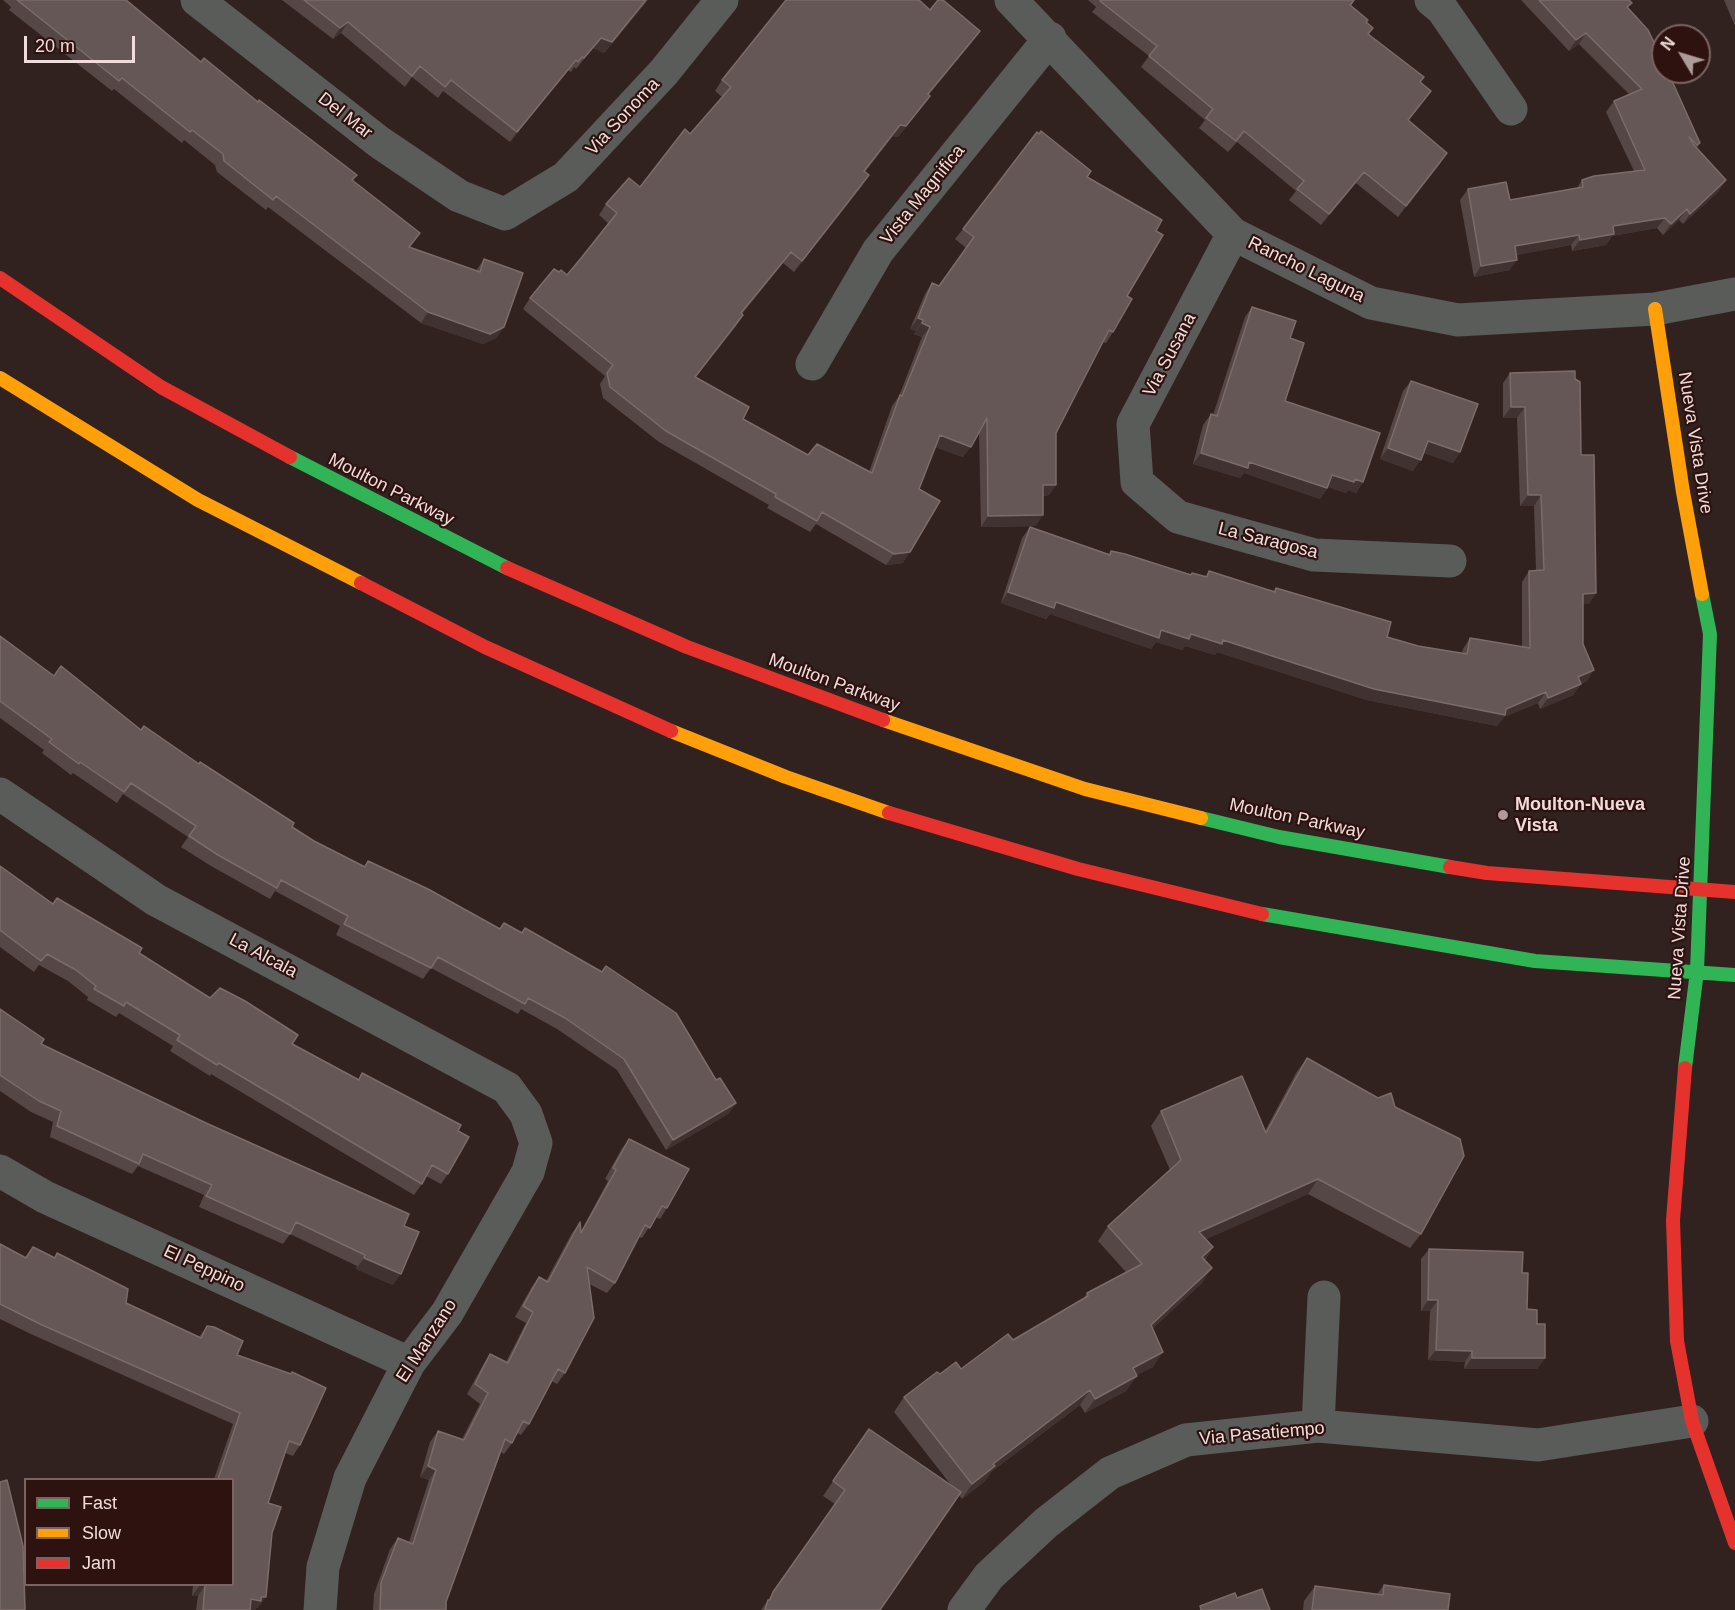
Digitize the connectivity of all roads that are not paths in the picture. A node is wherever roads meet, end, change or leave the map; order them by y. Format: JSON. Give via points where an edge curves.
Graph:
{"nodes":[{"id":1,"x":197,"y":0,"type":"edge"},
{"id":2,"x":722,"y":0,"type":"edge"},
{"id":3,"x":1011,"y":0,"type":"edge"},
{"id":4,"x":1431,"y":0,"type":"edge"},
{"id":5,"x":1050,"y":38,"type":"junction"},
{"id":6,"x":1511,"y":109,"type":"dead end"},
{"id":7,"x":505,"y":214,"type":"joint"},
{"id":8,"x":1233,"y":234,"type":"junction"},
{"id":9,"x":0,"y":279,"type":"edge"},
{"id":10,"x":1735,"y":294,"type":"edge"},
{"id":11,"x":1655,"y":309,"type":"junction"},
{"id":12,"x":812,"y":364,"type":"dead end"},
{"id":13,"x":0,"y":378,"type":"edge"},
{"id":14,"x":1137,"y":482,"type":"joint"},
{"id":15,"x":1450,"y":561,"type":"dead end"},
{"id":16,"x":0,"y":794,"type":"edge"},
{"id":17,"x":1702,"y":887,"type":"junction"},
{"id":18,"x":1735,"y":892,"type":"edge"},
{"id":19,"x":1697,"y":971,"type":"junction"},
{"id":20,"x":1735,"y":975,"type":"edge"},
{"id":21,"x":526,"y":1114,"type":"joint"},
{"id":22,"x":0,"y":1171,"type":"edge"},
{"id":23,"x":1324,"y":1297,"type":"dead end"},
{"id":24,"x":409,"y":1363,"type":"junction"},
{"id":25,"x":1692,"y":1420,"type":"junction"},
{"id":26,"x":1318,"y":1426,"type":"junction"},
{"id":27,"x":1735,"y":1544,"type":"edge"},
{"id":28,"x":320,"y":1610,"type":"edge"},
{"id":29,"x":964,"y":1610,"type":"edge"}],
"edges":[{"from":1,"to":7,"type":"street","name":"Del Mar","via":[[379,142],[459,196]]},
{"from":2,"to":7,"type":"street","name":"Via Sonoma","via":[[664,72],[566,177]]},
{"from":3,"to":5,"type":"street","name":"Rancho Laguna"},
{"from":4,"to":6,"type":"street","via":[[1442,9]]},
{"from":5,"to":8,"type":"street","name":"Rancho Laguna"},
{"from":5,"to":12,"type":"street","name":"Vista Magnifica","via":[[878,251]]},
{"from":8,"to":11,"type":"street","name":"Rancho Laguna","via":[[1371,303],[1458,320]]},
{"from":8,"to":14,"type":"street","name":"Via Susana","via":[[1133,424]]},
{"from":9,"to":17,"type":"main road","name":"Moulton Parkway","via":[[161,387],[349,490],[515,572],[687,647],[899,726],[1084,789],[1279,837],[1487,873]]},
{"from":10,"to":11,"type":"street","name":"Rancho Laguna"},
{"from":11,"to":17,"type":"main road","name":"Nueva Vista Drive","via":[[1710,634]]},
{"from":13,"to":19,"type":"main road","via":[[198,500],[343,577],[484,647],[659,726],[786,777],[933,828],[1241,910],[1536,962]]},
{"from":14,"to":15,"type":"street","name":"La Saragosa","via":[[1178,517],[1314,555]]},
{"from":16,"to":21,"type":"street","name":"La Alcala","via":[[156,900],[507,1088]]},
{"from":17,"to":18,"type":"main road","name":"Moulton Parkway"},
{"from":17,"to":19,"type":"main road","name":"Nueva Vista Drive"},
{"from":19,"to":20,"type":"main road"},
{"from":19,"to":25,"type":"main road","name":"Nueva Vista Drive","via":[[1685,1062],[1673,1220],[1677,1341]]},
{"from":21,"to":24,"type":"street","name":"El Manzano","via":[[536,1143],[528,1172],[447,1313]]},
{"from":22,"to":24,"type":"street","name":"El Peppino","via":[[45,1197]]},
{"from":23,"to":26,"type":"street"},
{"from":24,"to":28,"type":"street","name":"El Manzano","via":[[350,1478],[323,1567]]},
{"from":25,"to":26,"type":"street","name":"Via Pasatiempo","via":[[1538,1445]]},
{"from":25,"to":27,"type":"main road","name":"Nueva Vista Drive"},
{"from":26,"to":29,"type":"street","name":"Via Pasatiempo","via":[[1186,1440],[1110,1473],[1046,1523],[989,1576]]}]}
